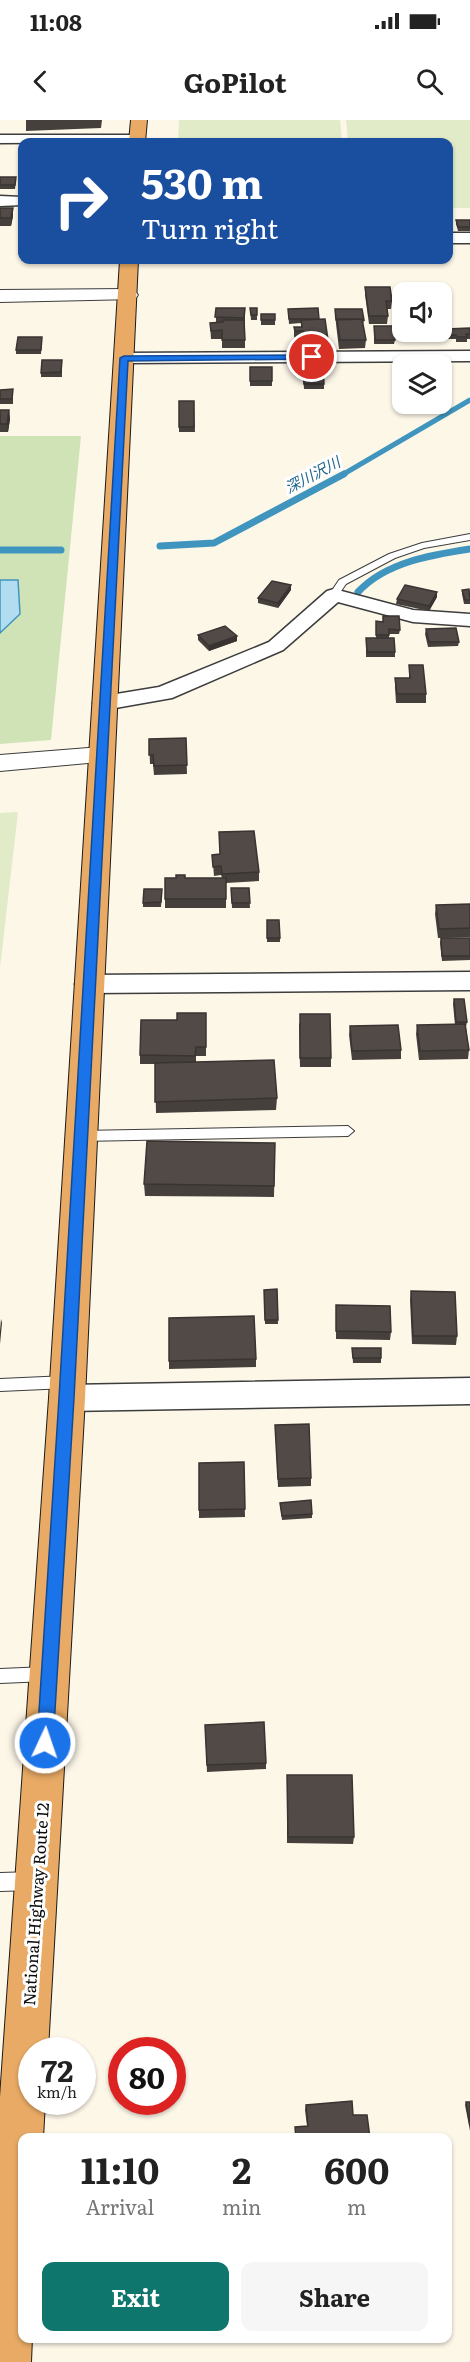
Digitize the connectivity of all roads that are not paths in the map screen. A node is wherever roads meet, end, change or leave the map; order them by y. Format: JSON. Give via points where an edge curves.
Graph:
{"nodes":[{"id":1,"x":139,"y":120,"type":"edge"},
{"id":2,"x":138,"y":138,"type":"edge"},
{"id":3,"x":0,"y":139,"type":"edge"},
{"id":4,"x":18,"y":139,"type":"edge"},
{"id":5,"x":0,"y":201,"type":"edge"},
{"id":6,"x":18,"y":201,"type":"edge"},
{"id":7,"x":453,"y":238,"type":"edge"},
{"id":8,"x":470,"y":238,"type":"edge"},
{"id":9,"x":129,"y":264,"type":"edge"},
{"id":10,"x":0,"y":296,"type":"edge"},
{"id":11,"x":128,"y":296,"type":"junction"},
{"id":12,"x":470,"y":356,"type":"edge"},
{"id":13,"x":124,"y":358,"type":"junction"},
{"id":14,"x":470,"y":537,"type":"edge"},
{"id":15,"x":334,"y":595,"type":"junction"},
{"id":16,"x":470,"y":620,"type":"edge"},
{"id":17,"x":104,"y":703,"type":"junction"},
{"id":18,"x":101,"y":755,"type":"junction"},
{"id":19,"x":0,"y":763,"type":"edge"},
{"id":20,"x":470,"y":981,"type":"edge"},
{"id":21,"x":88,"y":984,"type":"junction"},
{"id":22,"x":348,"y":1131,"type":"dead end"},
{"id":23,"x":80,"y":1136,"type":"junction"},
{"id":24,"x":0,"y":1385,"type":"edge"},
{"id":25,"x":67,"y":1390,"type":"junction"},
{"id":26,"x":470,"y":1391,"type":"edge"},
{"id":27,"x":49,"y":1674,"type":"junction"},
{"id":28,"x":0,"y":1676,"type":"edge"},
{"id":29,"x":36,"y":1881,"type":"junction"},
{"id":30,"x":0,"y":1882,"type":"edge"},
{"id":31,"x":20,"y":2133,"type":"edge"},
{"id":32,"x":18,"y":2170,"type":"edge"},
{"id":33,"x":6,"y":2362,"type":"edge"}],
"edges":[{"from":1,"to":2,"type":"highway"},
{"from":3,"to":4,"type":"street"},
{"from":5,"to":6,"type":"street"},
{"from":7,"to":8,"type":"street"},
{"from":9,"to":11,"type":"highway","name":"National Highway Route 12"},
{"from":10,"to":11,"type":"street"},
{"from":11,"to":13,"type":"highway","name":"National Highway Route 12"},
{"from":12,"to":13,"type":"street"},
{"from":13,"to":17,"type":"highway","name":"National Highway Route 12"},
{"from":14,"to":15,"type":"lane","via":[[392,556],[342,582]]},
{"from":15,"to":16,"type":"street","via":[[415,616]]},
{"from":15,"to":17,"type":"street","via":[[276,646],[164,693]]},
{"from":17,"to":18,"type":"highway","name":"National Highway Route 12"},
{"from":18,"to":19,"type":"street"},
{"from":18,"to":21,"type":"highway","name":"National Highway Route 12"},
{"from":20,"to":21,"type":"street"},
{"from":21,"to":23,"type":"highway","name":"National Highway Route 12"},
{"from":22,"to":23,"type":"lane"},
{"from":23,"to":25,"type":"highway","name":"National Highway Route 12"},
{"from":24,"to":25,"type":"lane"},
{"from":25,"to":26,"type":"street"},
{"from":25,"to":27,"type":"highway","name":"National Highway Route 12"},
{"from":27,"to":28,"type":"lane"},
{"from":27,"to":29,"type":"highway","name":"National Highway Route 12"},
{"from":29,"to":30,"type":"lane"},
{"from":29,"to":31,"type":"highway","name":"National Highway Route 12"},
{"from":32,"to":33,"type":"highway","name":"National Highway Route 12"}]}
